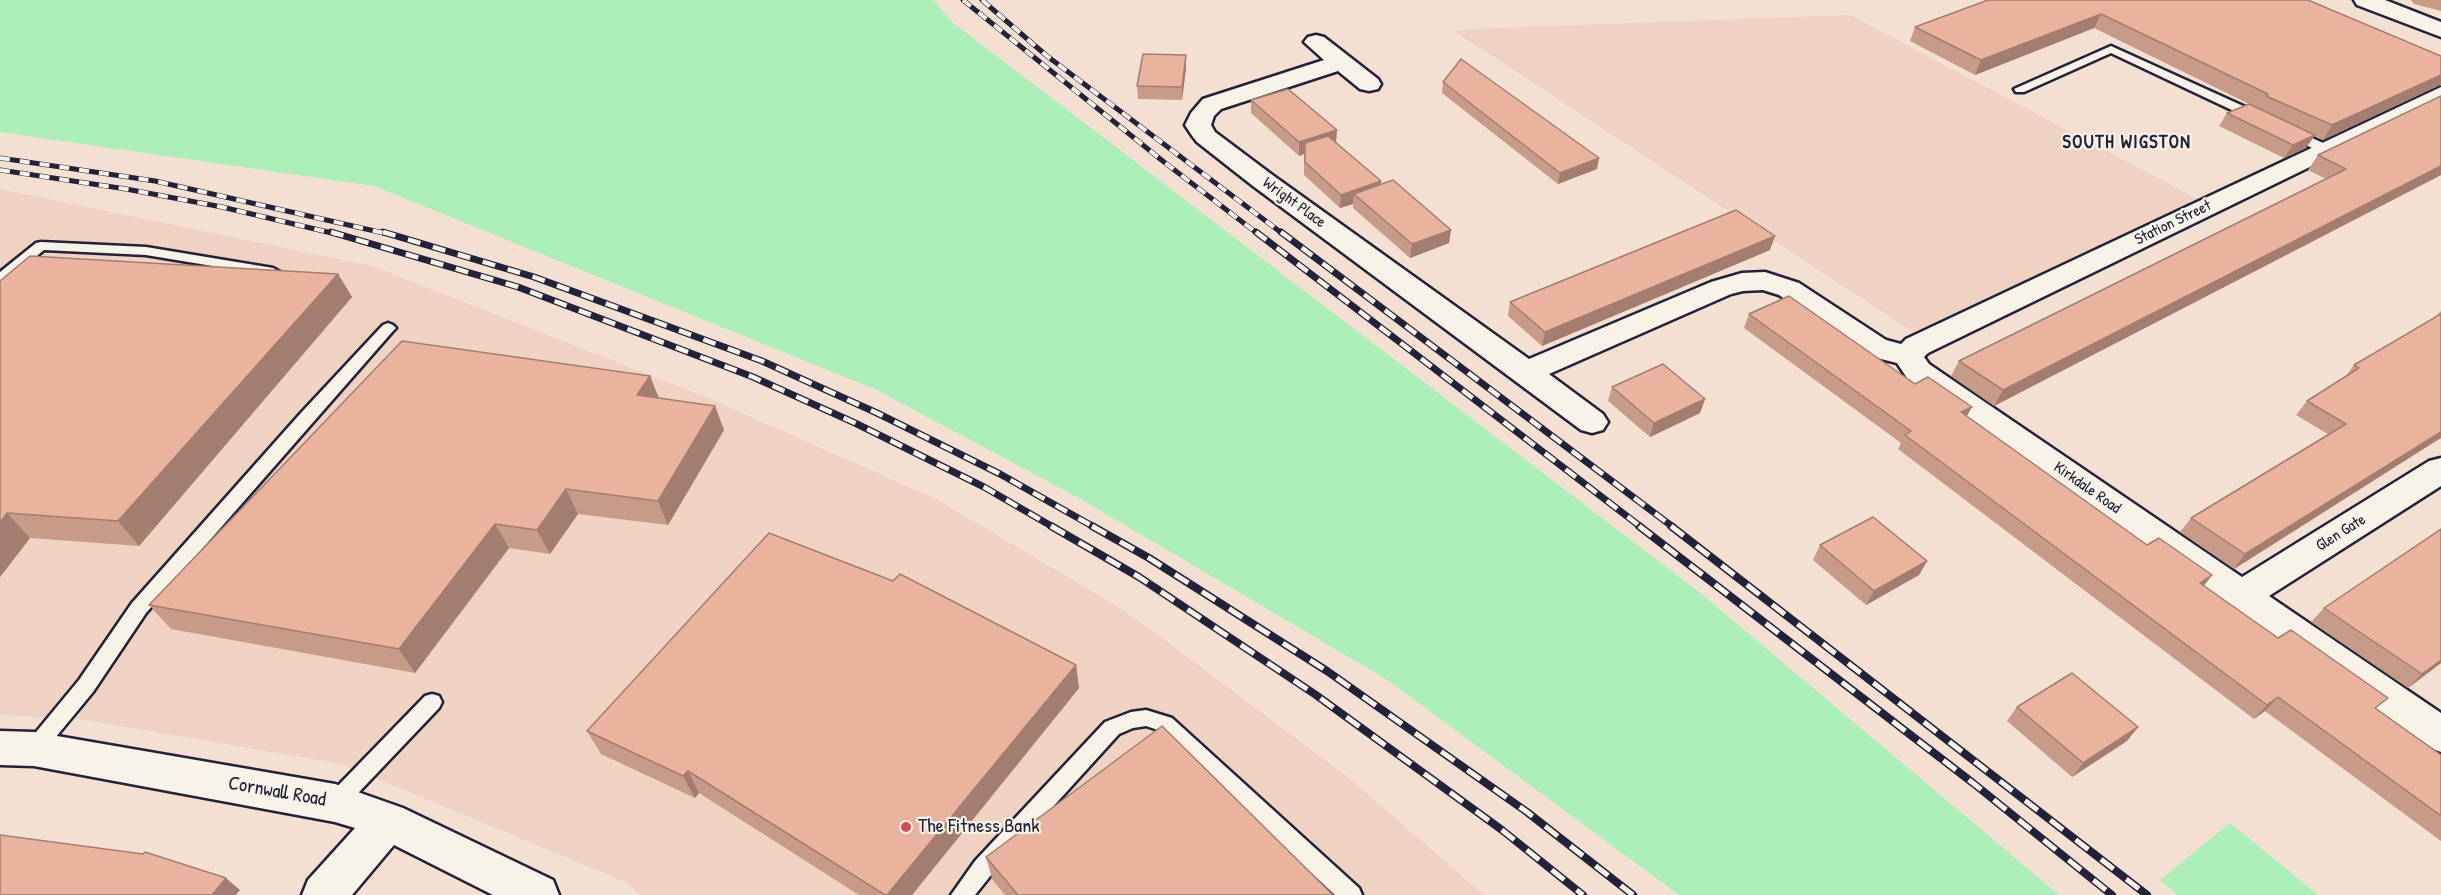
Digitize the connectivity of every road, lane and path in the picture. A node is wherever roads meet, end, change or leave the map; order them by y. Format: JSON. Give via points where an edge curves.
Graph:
{"nodes":[{"id":1,"x":2365,"y":0,"type":"edge"},
{"id":2,"x":2441,"y":30,"type":"edge"},
{"id":3,"x":1316,"y":42,"type":"dead end"},
{"id":4,"x":1342,"y":62,"type":"junction"},
{"id":5,"x":1369,"y":84,"type":"dead end"},
{"id":6,"x":2020,"y":89,"type":"dead end"},
{"id":7,"x":2441,"y":94,"type":"edge"},
{"id":8,"x":2327,"y":150,"type":"junction"},
{"id":9,"x":289,"y":275,"type":"edge"},
{"id":10,"x":0,"y":279,"type":"edge"},
{"id":11,"x":388,"y":328,"type":"dead end"},
{"id":12,"x":1908,"y":356,"type":"junction"},
{"id":13,"x":1526,"y":372,"type":"junction"},
{"id":14,"x":1592,"y":422,"type":"dead end"},
{"id":15,"x":2441,"y":470,"type":"edge"},
{"id":16,"x":2242,"y":595,"type":"junction"},
{"id":17,"x":432,"y":702,"type":"dead end"},
{"id":18,"x":2441,"y":735,"type":"edge"},
{"id":19,"x":17,"y":748,"type":"edge"},
{"id":20,"x":335,"y":803,"type":"junction"},
{"id":21,"x":388,"y":821,"type":"junction"},
{"id":22,"x":324,"y":895,"type":"edge"},
{"id":23,"x":537,"y":895,"type":"edge"},
{"id":24,"x":962,"y":895,"type":"edge"},
{"id":25,"x":1351,"y":895,"type":"edge"}],
"edges":[{"from":1,"to":2,"type":"street"},
{"from":3,"to":4,"type":"street"},
{"from":4,"to":5,"type":"street"},
{"from":4,"to":13,"type":"street","name":"Wright Place","via":[[1212,104],[1198,125],[1206,137],[1262,180]]},
{"from":6,"to":8,"type":"lane","via":[[2111,49]]},
{"from":7,"to":8,"type":"street","name":"Station Street"},
{"from":8,"to":12,"type":"street","name":"Station Street","via":[[1917,346]]},
{"from":9,"to":10,"type":"lane","via":[[146,251],[41,246]]},
{"from":11,"to":19,"type":"lane","via":[[139,608],[86,686]]},
{"from":12,"to":13,"type":"street","via":[[1876,348],[1781,286],[1766,281],[1742,282]]},
{"from":12,"to":16,"type":"street","name":"Kirkdale Road","via":[[1918,371]]},
{"from":13,"to":14,"type":"street","name":"Wright Place"},
{"from":15,"to":16,"type":"street","name":"Glen Gate"},
{"from":16,"to":18,"type":"street","name":"Kirkdale Road"},
{"from":17,"to":20,"type":"lane"},
{"from":19,"to":20,"type":"street","name":"Cornwall Road"},
{"from":20,"to":21,"type":"street","name":"Cornwall Road"},
{"from":21,"to":22,"type":"street"},
{"from":21,"to":23,"type":"street","name":"Cornwall Road"},
{"from":24,"to":25,"type":"lane","via":[[1112,728],[1146,718],[1165,724]]}]}
